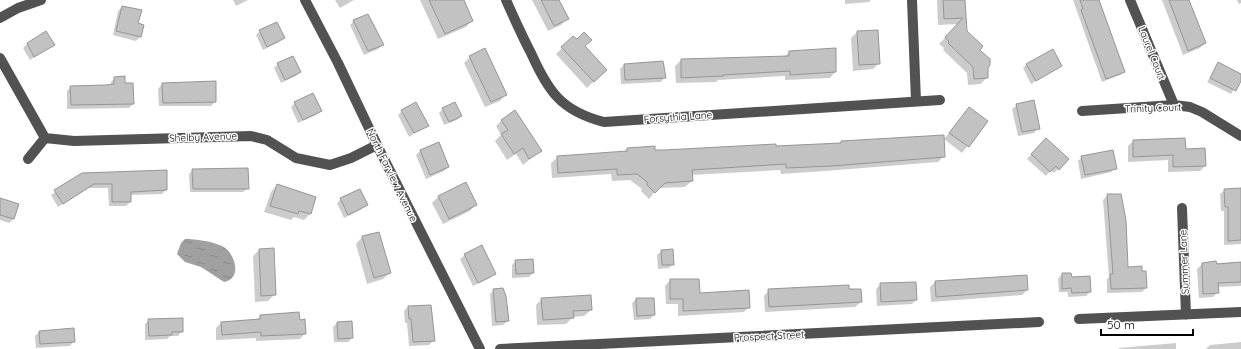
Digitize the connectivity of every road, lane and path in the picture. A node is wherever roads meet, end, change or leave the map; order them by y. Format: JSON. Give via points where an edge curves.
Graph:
{"nodes":[{"id":1,"x":41,"y":0,"type":"edge"},
{"id":2,"x":305,"y":0,"type":"edge"},
{"id":3,"x":506,"y":0,"type":"edge"},
{"id":4,"x":912,"y":0,"type":"edge"},
{"id":5,"x":1130,"y":0,"type":"edge"},
{"id":6,"x":0,"y":18,"type":"edge"},
{"id":7,"x":0,"y":58,"type":"edge"},
{"id":8,"x":940,"y":100,"type":"dead end"},
{"id":9,"x":916,"y":101,"type":"junction"},
{"id":10,"x":1174,"y":105,"type":"junction"},
{"id":11,"x":1082,"y":111,"type":"dead end"},
{"id":12,"x":1241,"y":136,"type":"edge"},
{"id":13,"x":45,"y":138,"type":"junction"},
{"id":14,"x":377,"y":145,"type":"junction"},
{"id":15,"x":28,"y":159,"type":"dead end"},
{"id":16,"x":1182,"y":208,"type":"dead end"},
{"id":17,"x":1241,"y":312,"type":"edge"},
{"id":18,"x":1186,"y":315,"type":"junction"},
{"id":19,"x":1080,"y":320,"type":"dead end"},
{"id":20,"x":1039,"y":322,"type":"dead end"},
{"id":21,"x":480,"y":349,"type":"edge"},
{"id":22,"x":500,"y":349,"type":"edge"}],
"edges":[{"from":1,"to":6,"type":"street"},
{"from":2,"to":14,"type":"street","name":"North Farview Avenue"},
{"from":3,"to":9,"type":"street","name":"Forsythia Lane","via":[[549,89],[572,110],[604,122]]},
{"from":4,"to":9,"type":"street"},
{"from":5,"to":10,"type":"street","name":"Laurel Court"},
{"from":7,"to":13,"type":"street"},
{"from":8,"to":9,"type":"street","name":"Forsythia Lane"},
{"from":10,"to":11,"type":"street","name":"Trinity Court"},
{"from":10,"to":12,"type":"street","name":"Trinity Court","via":[[1202,112]]},
{"from":13,"to":14,"type":"street","name":"Shelby Avenue","via":[[74,141],[251,136],[267,140],[296,158],[330,165]]},
{"from":13,"to":15,"type":"street"},
{"from":14,"to":21,"type":"street","name":"North Farview Avenue"},
{"from":16,"to":18,"type":"street","name":"Summer Lane"},
{"from":17,"to":18,"type":"street"},
{"from":18,"to":19,"type":"street"},
{"from":20,"to":22,"type":"street","name":"Prospect Street"}]}
